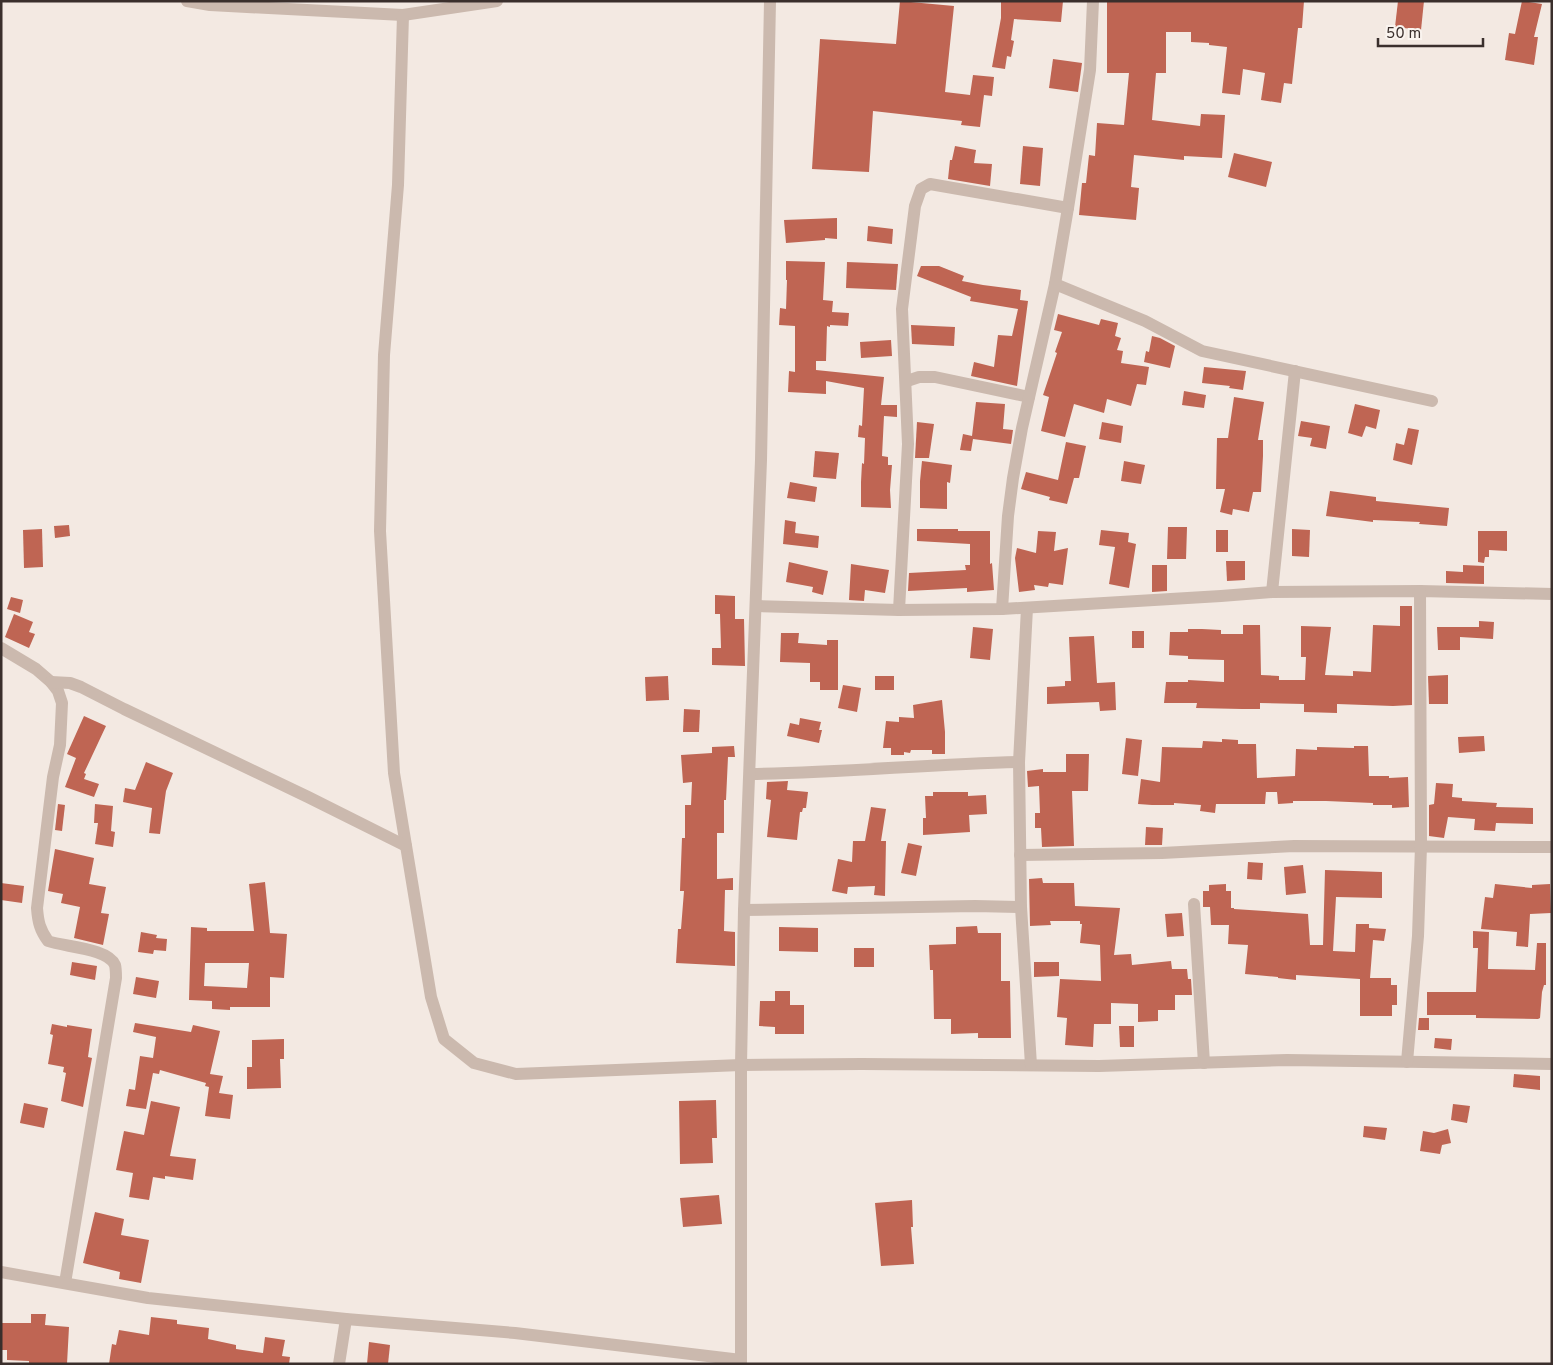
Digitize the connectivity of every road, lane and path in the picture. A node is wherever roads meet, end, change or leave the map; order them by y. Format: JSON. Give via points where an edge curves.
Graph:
{"nodes":[{"id":1,"x":187,"y":1,"type":"edge"},
{"id":2,"x":497,"y":1,"type":"edge"},
{"id":3,"x":770,"y":1,"type":"edge"},
{"id":4,"x":1093,"y":1,"type":"edge"},
{"id":5,"x":403,"y":15,"type":"junction"},
{"id":6,"x":1068,"y":208,"type":"junction"},
{"id":7,"x":1055,"y":284,"type":"junction"},
{"id":8,"x":1295,"y":371,"type":"junction"},
{"id":9,"x":906,"y":381,"type":"junction"},
{"id":10,"x":1029,"y":397,"type":"junction"},
{"id":11,"x":1432,"y":401,"type":"dead end"},
{"id":12,"x":1420,"y":591,"type":"junction"},
{"id":13,"x":1272,"y":592,"type":"junction"},
{"id":14,"x":1552,"y":594,"type":"edge"},
{"id":15,"x":756,"y":606,"type":"junction"},
{"id":16,"x":1026,"y":608,"type":"junction"},
{"id":17,"x":1002,"y":609,"type":"junction"},
{"id":18,"x":898,"y":610,"type":"junction"},
{"id":19,"x":1,"y":648,"type":"edge"},
{"id":20,"x":51,"y":682,"type":"junction"},
{"id":21,"x":1019,"y":762,"type":"junction"},
{"id":22,"x":750,"y":774,"type":"junction"},
{"id":23,"x":406,"y":846,"type":"junction"},
{"id":24,"x":1421,"y":846,"type":"junction"},
{"id":25,"x":1552,"y":848,"type":"edge"},
{"id":26,"x":1020,"y":855,"type":"junction"},
{"id":27,"x":1194,"y":904,"type":"dead end"},
{"id":28,"x":1021,"y":907,"type":"junction"},
{"id":29,"x":744,"y":910,"type":"junction"},
{"id":30,"x":1407,"y":1062,"type":"junction"},
{"id":31,"x":1204,"y":1063,"type":"junction"},
{"id":32,"x":1552,"y":1064,"type":"edge"},
{"id":33,"x":741,"y":1065,"type":"junction"},
{"id":34,"x":1031,"y":1065,"type":"junction"},
{"id":35,"x":1,"y":1272,"type":"edge"},
{"id":36,"x":65,"y":1283,"type":"junction"},
{"id":37,"x":346,"y":1319,"type":"junction"},
{"id":38,"x":741,"y":1362,"type":"edge"},
{"id":39,"x":339,"y":1364,"type":"edge"}],
"edges":[{"from":1,"to":5,"type":"street","via":[[210,5]]},
{"from":2,"to":5,"type":"street"},
{"from":3,"to":15,"type":"street"},
{"from":4,"to":6,"type":"street","via":[[1090,70]]},
{"from":5,"to":23,"type":"street","via":[[398,185],[384,355],[380,531],[394,773]]},
{"from":6,"to":7,"type":"street"},
{"from":6,"to":9,"type":"street","via":[[930,184],[921,189],[915,206],[902,309]]},
{"from":7,"to":8,"type":"street","via":[[1145,321],[1202,351]]},
{"from":7,"to":10,"type":"street"},
{"from":8,"to":11,"type":"street"},
{"from":8,"to":13,"type":"street"},
{"from":9,"to":10,"type":"street","via":[[935,376]]},
{"from":9,"to":18,"type":"street","via":[[908,444]]},
{"from":10,"to":17,"type":"street","via":[[1008,516]]},
{"from":12,"to":13,"type":"street"},
{"from":12,"to":14,"type":"street"},
{"from":12,"to":24,"type":"street"},
{"from":13,"to":16,"type":"street"},
{"from":15,"to":18,"type":"street"},
{"from":15,"to":22,"type":"street"},
{"from":16,"to":17,"type":"street"},
{"from":16,"to":21,"type":"street"},
{"from":17,"to":18,"type":"street"},
{"from":19,"to":20,"type":"street","via":[[36,668]]},
{"from":20,"to":23,"type":"street","via":[[81,687]]},
{"from":20,"to":36,"type":"street","via":[[62,703],[62,716],[46,826],[38,921],[48,941],[102,954],[112,960],[116,978]]},
{"from":21,"to":22,"type":"street"},
{"from":21,"to":26,"type":"street"},
{"from":22,"to":29,"type":"street"},
{"from":23,"to":33,"type":"street","via":[[431,997],[444,1038],[474,1063],[516,1074]]},
{"from":24,"to":25,"type":"street"},
{"from":24,"to":26,"type":"street","via":[[1294,846],[1162,853]]},
{"from":24,"to":30,"type":"street","via":[[1418,936]]},
{"from":26,"to":28,"type":"street"},
{"from":27,"to":31,"type":"street"},
{"from":28,"to":29,"type":"street"},
{"from":28,"to":34,"type":"street"},
{"from":29,"to":33,"type":"street"},
{"from":30,"to":31,"type":"street","via":[[1287,1060]]},
{"from":30,"to":32,"type":"street"},
{"from":31,"to":34,"type":"street"},
{"from":33,"to":34,"type":"street"},
{"from":33,"to":38,"type":"street"},
{"from":35,"to":36,"type":"street"},
{"from":36,"to":37,"type":"street","via":[[148,1298]]},
{"from":37,"to":38,"type":"street","via":[[515,1333]]},
{"from":37,"to":39,"type":"street"}]}
